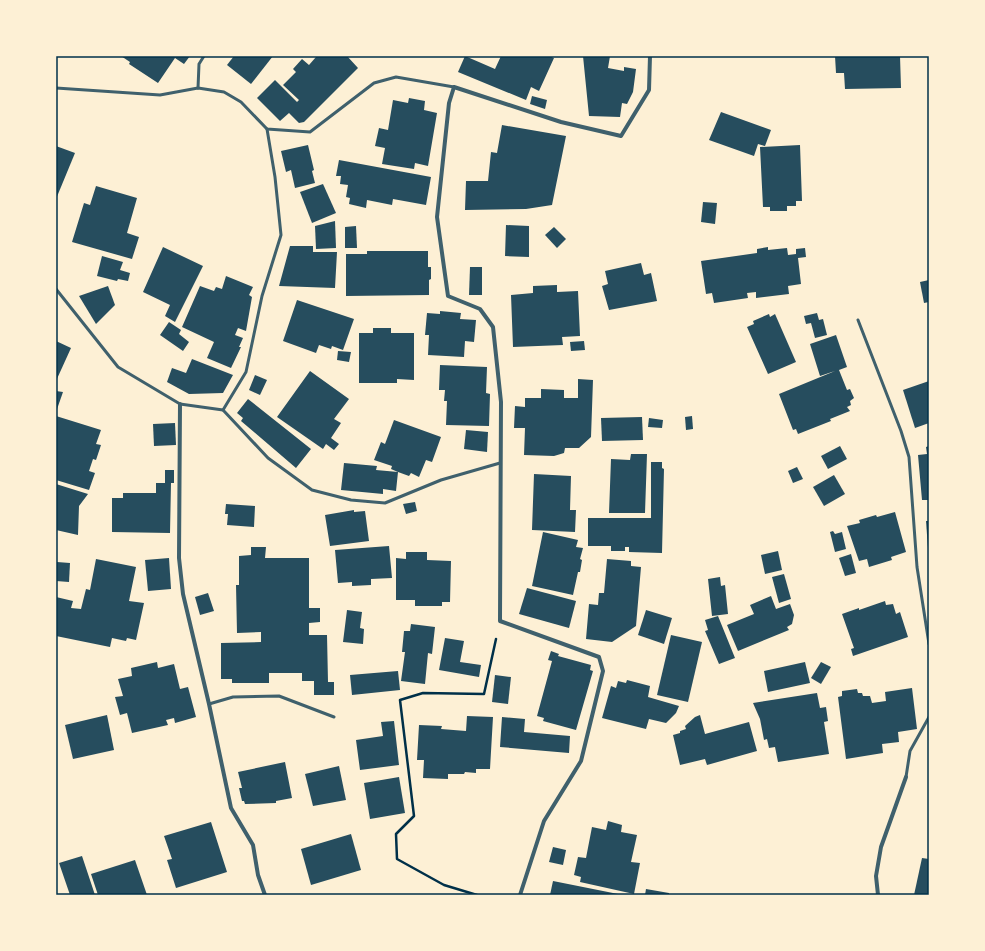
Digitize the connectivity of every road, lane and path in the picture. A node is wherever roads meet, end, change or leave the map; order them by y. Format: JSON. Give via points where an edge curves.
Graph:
{"nodes":[{"id":1,"x":204,"y":56,"type":"edge"},
{"id":2,"x":650,"y":56,"type":"edge"},
{"id":3,"x":454,"y":87,"type":"junction"},
{"id":4,"x":56,"y":88,"type":"edge"},
{"id":5,"x":198,"y":88,"type":"junction"},
{"id":6,"x":268,"y":129,"type":"junction"},
{"id":7,"x":56,"y":289,"type":"edge"},
{"id":8,"x":858,"y":320,"type":"dead end"},
{"id":9,"x":180,"y":404,"type":"junction"},
{"id":10,"x":222,"y":410,"type":"junction"},
{"id":11,"x":500,"y":463,"type":"junction"},
{"id":12,"x":500,"y":620,"type":"junction"},
{"id":13,"x":929,"y":644,"type":"edge"},
{"id":14,"x":209,"y":704,"type":"junction"},
{"id":15,"x":929,"y":717,"type":"edge"},
{"id":16,"x":334,"y":718,"type":"dead end"},
{"id":17,"x":906,"y":778,"type":"joint"},
{"id":18,"x":266,"y":895,"type":"edge"},
{"id":19,"x":477,"y":895,"type":"edge"},
{"id":20,"x":520,"y":895,"type":"edge"},
{"id":21,"x":878,"y":895,"type":"edge"}],
"edges":[{"from":1,"to":5,"type":"lane","via":[[199,64]]},
{"from":2,"to":3,"type":"street","via":[[649,90],[621,136],[561,122]]},
{"from":3,"to":6,"type":"lane","via":[[396,76],[374,83],[310,132]]},
{"from":3,"to":11,"type":"street","via":[[448,103],[437,217],[448,296],[480,309],[493,327],[501,402]]},
{"from":4,"to":5,"type":"lane","via":[[160,95]]},
{"from":5,"to":6,"type":"lane","via":[[224,92],[241,102]]},
{"from":6,"to":10,"type":"lane","via":[[281,235],[262,296],[246,372]]},
{"from":7,"to":9,"type":"lane","via":[[118,367]]},
{"from":8,"to":13,"type":"lane","via":[[909,457],[917,567]]},
{"from":9,"to":10,"type":"lane"},
{"from":9,"to":14,"type":"street","via":[[179,558],[183,594]]},
{"from":10,"to":11,"type":"lane","via":[[268,458],[312,490],[352,500],[385,503],[441,480]]},
{"from":11,"to":12,"type":"street"},
{"from":12,"to":19,"type":"path","via":[[484,694],[423,693],[400,700],[414,816],[396,834],[397,859],[444,885]]},
{"from":12,"to":20,"type":"street","via":[[599,657],[603,671],[581,761],[544,821]]},
{"from":14,"to":16,"type":"lane","via":[[233,697],[279,696]]},
{"from":14,"to":18,"type":"street","via":[[231,808],[253,845],[258,875]]},
{"from":15,"to":17,"type":"lane","via":[[910,751]]},
{"from":17,"to":21,"type":"street","via":[[881,847],[876,876]]}]}
